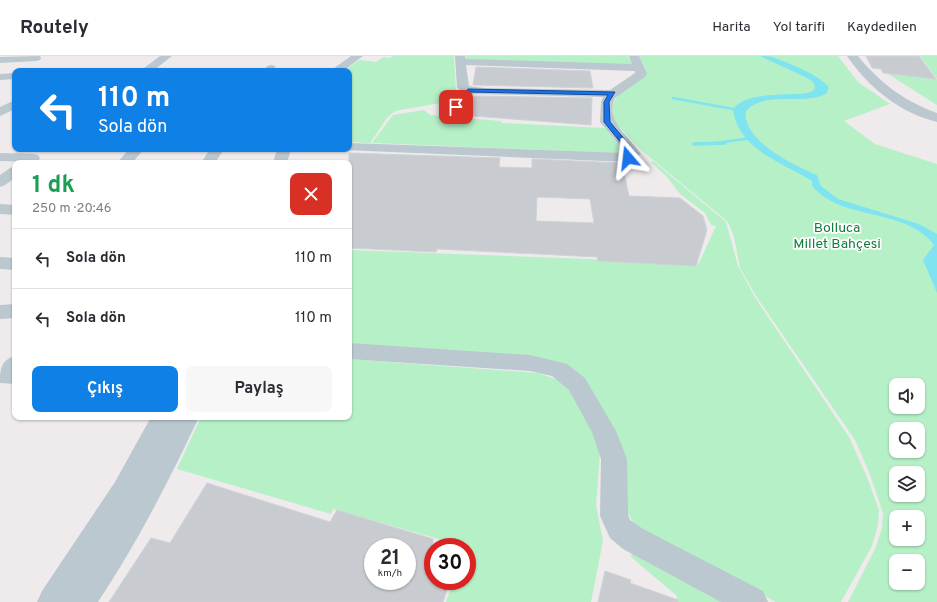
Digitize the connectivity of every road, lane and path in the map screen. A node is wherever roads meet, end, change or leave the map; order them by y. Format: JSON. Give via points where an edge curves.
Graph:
{"nodes":[{"id":1,"x":167,"y":56,"type":"edge"},
{"id":2,"x":347,"y":56,"type":"edge"},
{"id":3,"x":358,"y":56,"type":"edge"},
{"id":4,"x":852,"y":56,"type":"edge"},
{"id":5,"x":36,"y":57,"type":"edge"},
{"id":6,"x":461,"y":59,"type":"edge"},
{"id":7,"x":0,"y":60,"type":"edge"},
{"id":8,"x":636,"y":62,"type":"edge"},
{"id":9,"x":35,"y":68,"type":"edge"},
{"id":10,"x":150,"y":68,"type":"edge"},
{"id":11,"x":330,"y":68,"type":"edge"},
{"id":12,"x":340,"y":68,"type":"edge"},
{"id":13,"x":12,"y":76,"type":"edge"},
{"id":14,"x":0,"y":77,"type":"edge"},
{"id":15,"x":613,"y":94,"type":"junction"},
{"id":16,"x":466,"y":95,"type":"junction"},
{"id":17,"x":520,"y":101,"type":"dead end"},
{"id":18,"x":12,"y":106,"type":"edge"},
{"id":19,"x":446,"y":109,"type":"dead end"},
{"id":20,"x":0,"y":112,"type":"edge"},
{"id":21,"x":937,"y":118,"type":"edge"},
{"id":22,"x":352,"y":147,"type":"edge"},
{"id":23,"x":134,"y":152,"type":"edge"},
{"id":24,"x":0,"y":156,"type":"edge"},
{"id":25,"x":34,"y":157,"type":"edge"},
{"id":26,"x":127,"y":160,"type":"edge"},
{"id":27,"x":12,"y":173,"type":"edge"},
{"id":28,"x":0,"y":182,"type":"edge"},
{"id":29,"x":0,"y":209,"type":"edge"},
{"id":30,"x":12,"y":210,"type":"edge"},
{"id":31,"x":0,"y":264,"type":"edge"},
{"id":32,"x":12,"y":264,"type":"edge"},
{"id":33,"x":12,"y":311,"type":"edge"},
{"id":34,"x":0,"y":312,"type":"edge"},
{"id":35,"x":352,"y":351,"type":"edge"},
{"id":36,"x":12,"y":368,"type":"edge"},
{"id":37,"x":12,"y":376,"type":"edge"},
{"id":38,"x":161,"y":420,"type":"edge"},
{"id":39,"x":186,"y":420,"type":"edge"},
{"id":40,"x":53,"y":602,"type":"edge"},
{"id":41,"x":79,"y":602,"type":"edge"},
{"id":42,"x":752,"y":602,"type":"edge"}],
"edges":[{"from":1,"to":10,"type":"street"},
{"from":2,"to":11,"type":"street"},
{"from":3,"to":12,"type":"street"},
{"from":4,"to":21,"type":"street","via":[[875,84],[905,104]]},
{"from":5,"to":7,"type":"street"},
{"from":5,"to":9,"type":"street"},
{"from":6,"to":8,"type":"street"},
{"from":6,"to":16,"type":"street"},
{"from":8,"to":15,"type":"street","via":[[641,72],[639,77]]},
{"from":13,"to":14,"type":"street"},
{"from":15,"to":16,"type":"street"},
{"from":15,"to":22,"type":"street","via":[[607,102],[607,122],[634,154],[628,158]]},
{"from":16,"to":17,"type":"street"},
{"from":16,"to":19,"type":"street","via":[[460,106]]},
{"from":18,"to":20,"type":"street"},
{"from":23,"to":26,"type":"street"},
{"from":24,"to":25,"type":"street"},
{"from":27,"to":28,"type":"street"},
{"from":29,"to":30,"type":"street"},
{"from":31,"to":32,"type":"street"},
{"from":33,"to":34,"type":"street"},
{"from":35,"to":42,"type":"street","via":[[530,363],[559,370],[577,384],[604,431],[614,459],[614,516],[620,529]]},
{"from":36,"to":37,"type":"street","via":[[6,376]]},
{"from":38,"to":40,"type":"street","via":[[125,490]]},
{"from":39,"to":41,"type":"street","via":[[151,489],[107,562]]}]}
